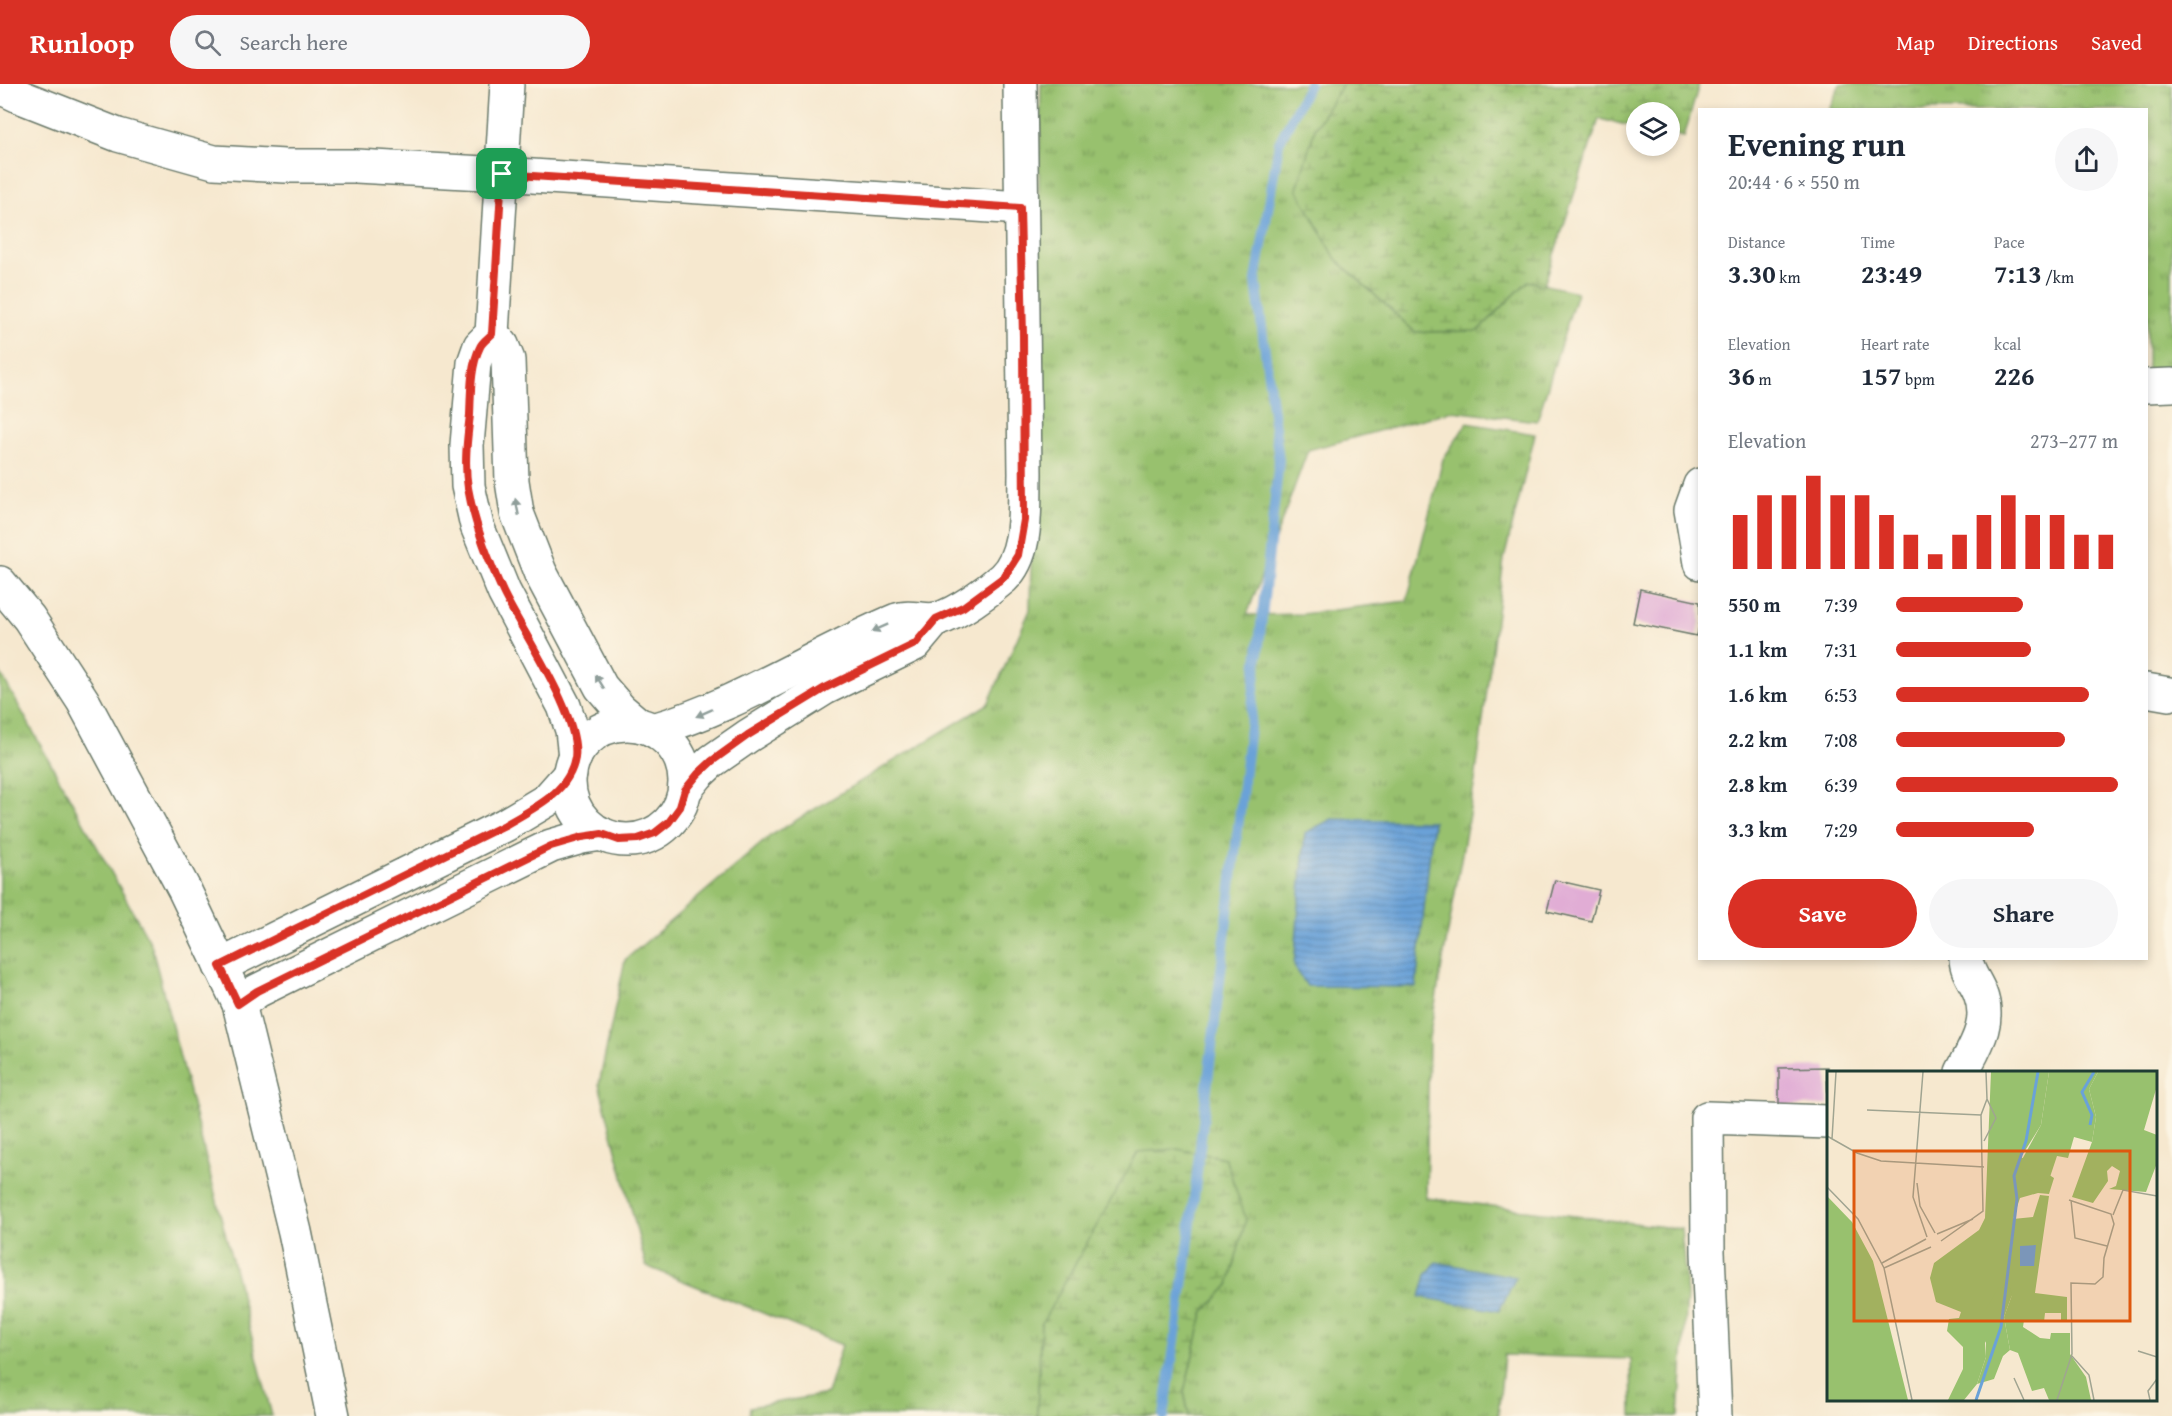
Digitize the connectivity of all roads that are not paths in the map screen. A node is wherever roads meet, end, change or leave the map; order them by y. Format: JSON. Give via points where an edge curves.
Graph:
{"nodes":[{"id":1,"x":507,"y":84,"type":"edge"},
{"id":2,"x":1020,"y":84,"type":"edge"},
{"id":3,"x":0,"y":87,"type":"edge"},
{"id":4,"x":502,"y":174,"type":"junction"},
{"id":5,"x":1020,"y":208,"type":"junction"},
{"id":6,"x":492,"y":334,"type":"junction"},
{"id":7,"x":2172,"y":385,"type":"edge"},
{"id":8,"x":2148,"y":387,"type":"edge"},
{"id":9,"x":1698,"y":472,"type":"edge"},
{"id":10,"x":1698,"y":551,"type":"edge"},
{"id":11,"x":540,"y":572,"type":"junction"},
{"id":12,"x":0,"y":583,"type":"edge"},
{"id":13,"x":504,"y":592,"type":"junction"},
{"id":14,"x":936,"y":619,"type":"junction"},
{"id":15,"x":646,"y":728,"type":"junction"},
{"id":16,"x":572,"y":765,"type":"junction"},
{"id":17,"x":685,"y":790,"type":"junction"},
{"id":18,"x":602,"y":834,"type":"junction"},
{"id":19,"x":1966,"y":960,"type":"edge"},
{"id":20,"x":220,"y":966,"type":"junction"},
{"id":21,"x":238,"y":1004,"type":"junction"},
{"id":22,"x":1962,"y":1071,"type":"edge"},
{"id":23,"x":1827,"y":1122,"type":"edge"},
{"id":24,"x":333,"y":1416,"type":"edge"},
{"id":25,"x":1715,"y":1416,"type":"edge"}],
"edges":[{"from":1,"to":4,"type":"street"},
{"from":2,"to":5,"type":"street"},
{"from":3,"to":4,"type":"street","via":[[118,135],[214,162]]},
{"from":4,"to":5,"type":"street"},
{"from":4,"to":6,"type":"street"},
{"from":5,"to":14,"type":"street","via":[[1024,520],[1018,555],[1004,577],[963,607]]},
{"from":11,"to":6,"type":"street","one_way":true,"via":[[517,513],[512,481],[508,360]]},
{"from":6,"to":13,"type":"street","via":[[480,346],[474,363],[468,486],[477,526]]},
{"from":7,"to":8,"type":"street"},
{"from":9,"to":10,"type":"street","via":[[1691,510]]},
{"from":11,"to":13,"type":"street"},
{"from":15,"to":11,"type":"street","one_way":true,"via":[[620,709],[601,687]]},
{"from":12,"to":20,"type":"street","via":[[29,618],[83,701],[184,889]]},
{"from":13,"to":16,"type":"street","via":[[564,706],[572,730]]},
{"from":14,"to":15,"type":"street","one_way":true,"via":[[900,619],[703,714]]},
{"from":14,"to":17,"type":"street","via":[[915,644],[825,688],[748,735],[712,761]]},
{"from":15,"to":16,"type":"street","via":[[617,725],[600,731],[585,742]]},
{"from":15,"to":17,"type":"street","via":[[668,741],[679,755],[685,772]]},
{"from":16,"to":18,"type":"street","via":[[570,792],[576,810]]},
{"from":16,"to":20,"type":"street","via":[[547,800],[505,825]]},
{"from":17,"to":18,"type":"street","via":[[680,807],[655,833],[619,840]]},
{"from":18,"to":21,"type":"street","via":[[551,846],[257,991]]},
{"from":19,"to":22,"type":"street","via":[[1981,995],[1984,1028]]},
{"from":20,"to":21,"type":"street"},
{"from":21,"to":24,"type":"street","via":[[296,1232]]},
{"from":23,"to":25,"type":"street","via":[[1707,1118]]}]}
